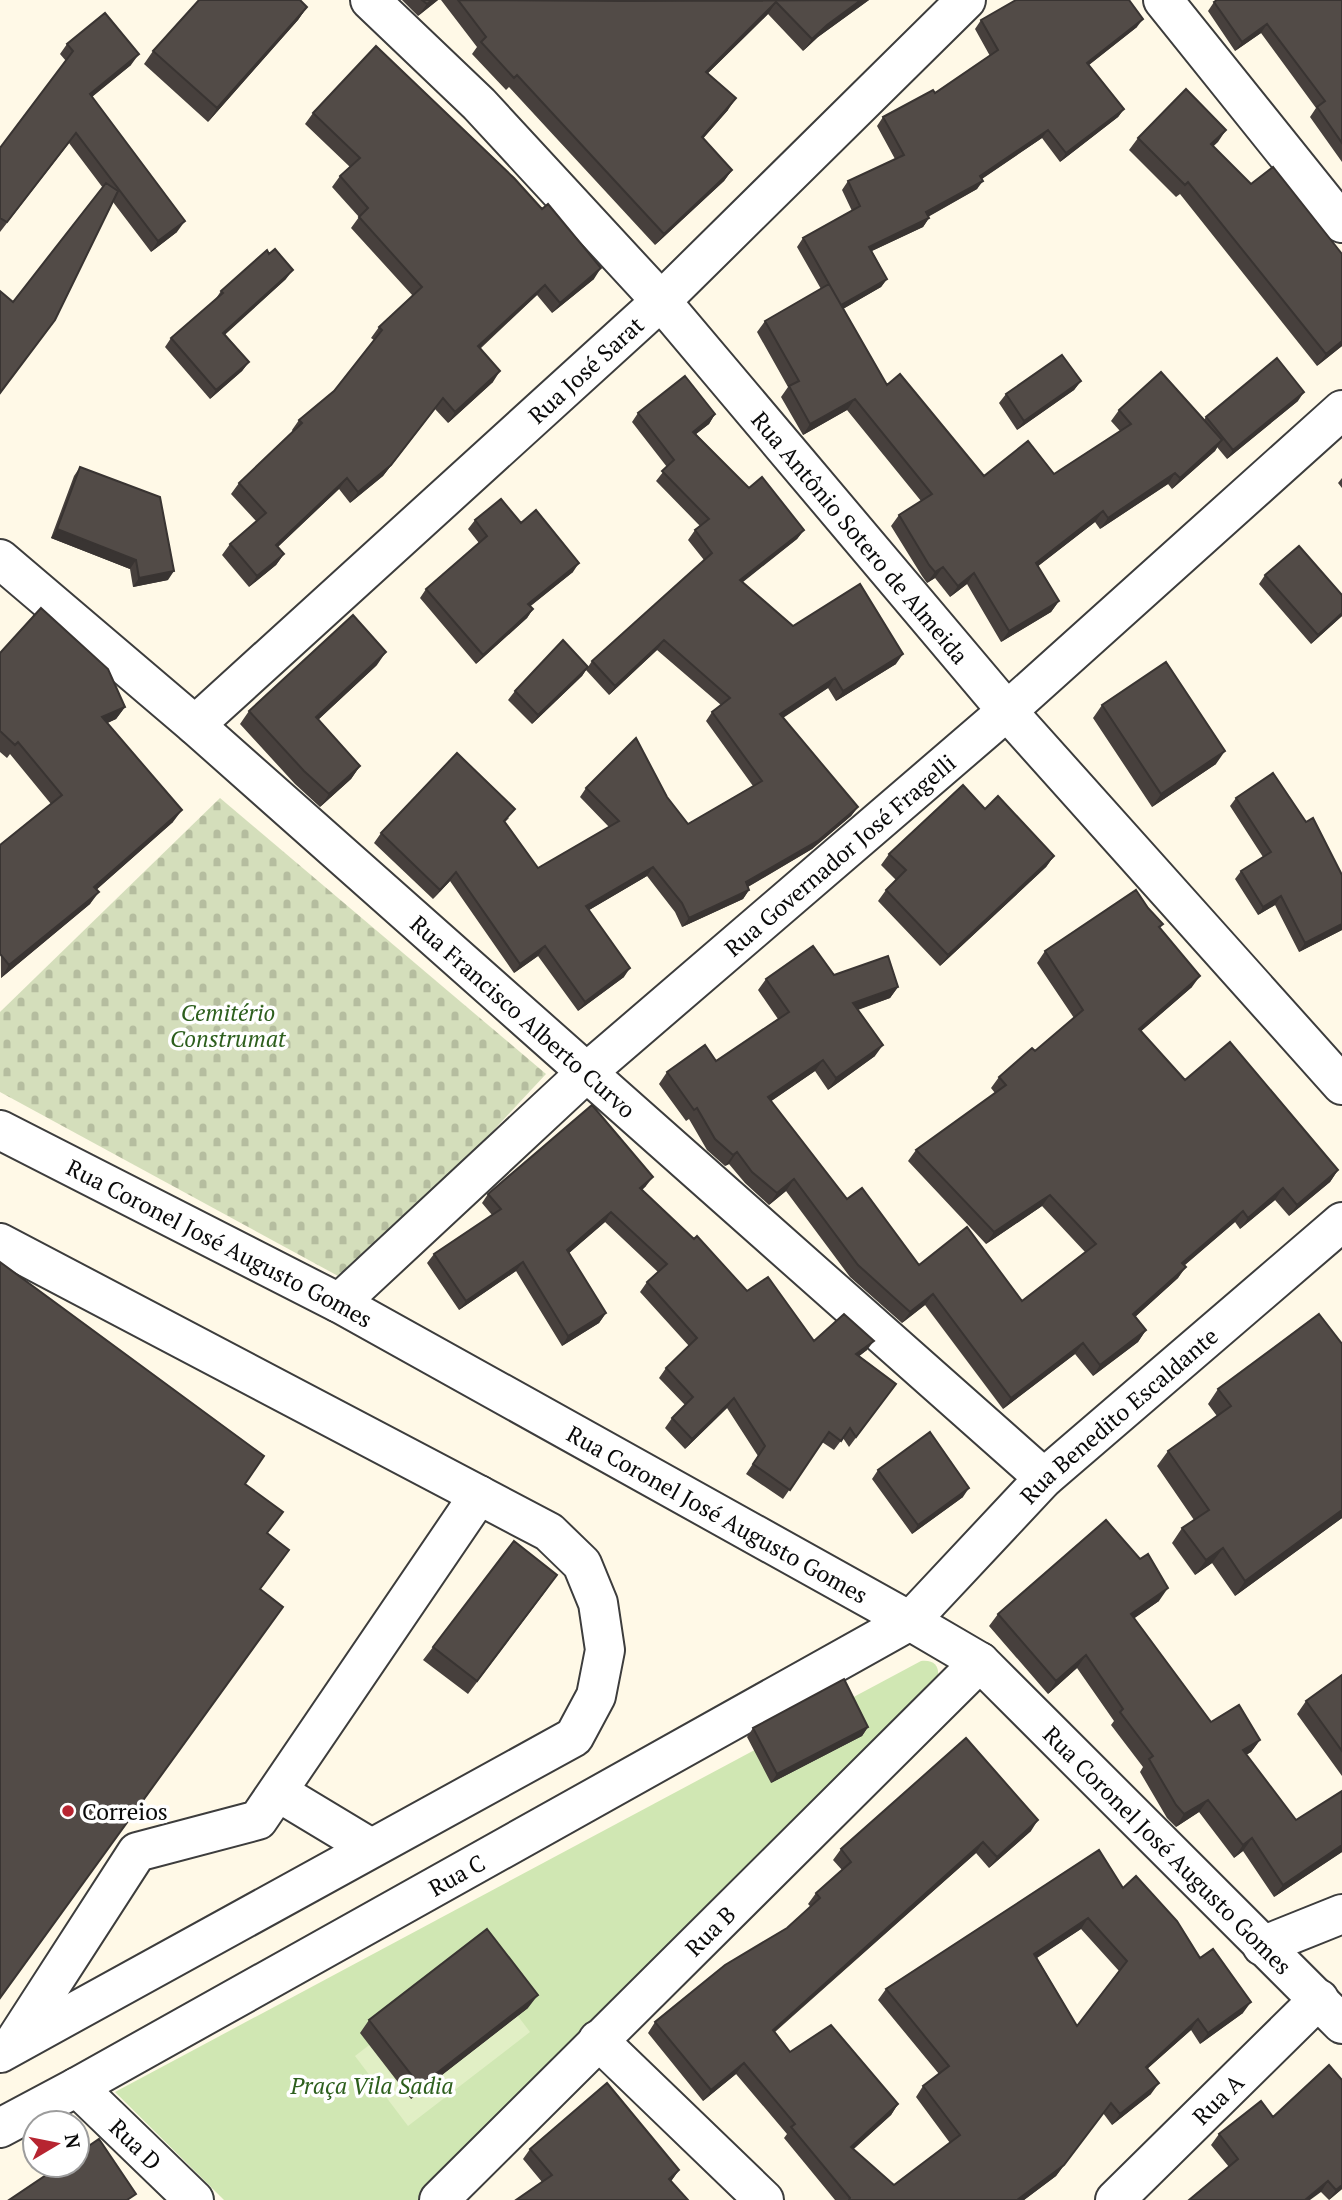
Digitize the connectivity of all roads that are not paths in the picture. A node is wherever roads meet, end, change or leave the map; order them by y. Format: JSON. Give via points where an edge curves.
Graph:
{"nodes":[{"id":1,"x":370,"y":0,"type":"edge"},
{"id":2,"x":966,"y":0,"type":"edge"},
{"id":3,"x":1163,"y":0,"type":"edge"},
{"id":4,"x":1342,"y":223,"type":"edge"},
{"id":5,"x":661,"y":301,"type":"junction"},
{"id":6,"x":1342,"y":410,"type":"edge"},
{"id":7,"x":0,"y":559,"type":"edge"},
{"id":8,"x":1007,"y":711,"type":"junction"},
{"id":9,"x":195,"y":725,"type":"junction"},
{"id":10,"x":587,"y":1072,"type":"junction"},
{"id":11,"x":1342,"y":1085,"type":"edge"},
{"id":12,"x":0,"y":1130,"type":"edge"},
{"id":13,"x":1342,"y":1222,"type":"edge"},
{"id":14,"x":0,"y":1242,"type":"edge"},
{"id":15,"x":339,"y":1303,"type":"junction"},
{"id":16,"x":1044,"y":1478,"type":"junction"},
{"id":17,"x":480,"y":1495,"type":"junction"},
{"id":18,"x":910,"y":1620,"type":"junction"},
{"id":19,"x":980,"y":1662,"type":"junction"},
{"id":20,"x":278,"y":1791,"type":"junction"},
{"id":21,"x":371,"y":1848,"type":"junction"},
{"id":22,"x":1342,"y":1914,"type":"edge"},
{"id":23,"x":1262,"y":1946,"type":"junction"},
{"id":24,"x":1330,"y":2012,"type":"edge"},
{"id":25,"x":598,"y":2040,"type":"junction"},
{"id":26,"x":6,"y":2050,"type":"edge"},
{"id":27,"x":77,"y":2087,"type":"junction"},
{"id":28,"x":0,"y":2128,"type":"edge"},
{"id":29,"x":194,"y":2200,"type":"edge"},
{"id":30,"x":439,"y":2200,"type":"edge"},
{"id":31,"x":764,"y":2200,"type":"edge"},
{"id":32,"x":1115,"y":2200,"type":"edge"}],
"edges":[{"from":1,"to":5,"type":"street","name":"Rua Antônio Sotero de Almeida","via":[[479,104]]},
{"from":2,"to":5,"type":"street","name":"Rua José Sarat"},
{"from":3,"to":4,"type":"street"},
{"from":5,"to":8,"type":"street","name":"Rua Antônio Sotero de Almeida"},
{"from":5,"to":9,"type":"street","name":"Rua José Sarat"},
{"from":6,"to":8,"type":"street","name":"Rua Governador José Fragelli"},
{"from":7,"to":9,"type":"street","name":"Rua Francisco Alberto Curvo"},
{"from":8,"to":10,"type":"street","name":"Rua Governador José Fragelli"},
{"from":8,"to":11,"type":"street","name":"Rua Antônio Sotero de Almeida"},
{"from":9,"to":10,"type":"street","name":"Rua Francisco Alberto Curvo"},
{"from":10,"to":15,"type":"street","name":"Rua Governador José Fragelli"},
{"from":10,"to":16,"type":"street","name":"Rua Francisco Alberto Curvo"},
{"from":12,"to":15,"type":"street","name":"Rua Coronel José Augusto Gomes"},
{"from":13,"to":16,"type":"street","name":"Rua Benedito Escaldante"},
{"from":14,"to":17,"type":"street"},
{"from":15,"to":18,"type":"street","name":"Rua Coronel José Augusto Gomes"},
{"from":16,"to":18,"type":"street","name":"Rua Benedito Escaldante"},
{"from":17,"to":20,"type":"street"},
{"from":17,"to":21,"type":"street","via":[[549,1532],[582,1564],[598,1603],[605,1650],[596,1696],[574,1737]]},
{"from":18,"to":19,"type":"street","name":"Rua Coronel José Augusto Gomes"},
{"from":18,"to":27,"type":"street","name":"Rua C"},
{"from":19,"to":23,"type":"street","name":"Rua Coronel José Augusto Gomes"},
{"from":19,"to":25,"type":"street","name":"Rua B"},
{"from":20,"to":21,"type":"street"},
{"from":20,"to":26,"type":"street","via":[[258,1820],[137,1852]]},
{"from":21,"to":26,"type":"street"},
{"from":22,"to":23,"type":"street"},
{"from":23,"to":24,"type":"street","name":"Rua Coronel José Augusto Gomes"},
{"from":24,"to":32,"type":"street","name":"Rua A"},
{"from":25,"to":30,"type":"street","name":"Rua B"},
{"from":25,"to":31,"type":"street"},
{"from":27,"to":28,"type":"street","name":"Rua C"},
{"from":27,"to":29,"type":"street","name":"Rua D"}]}
